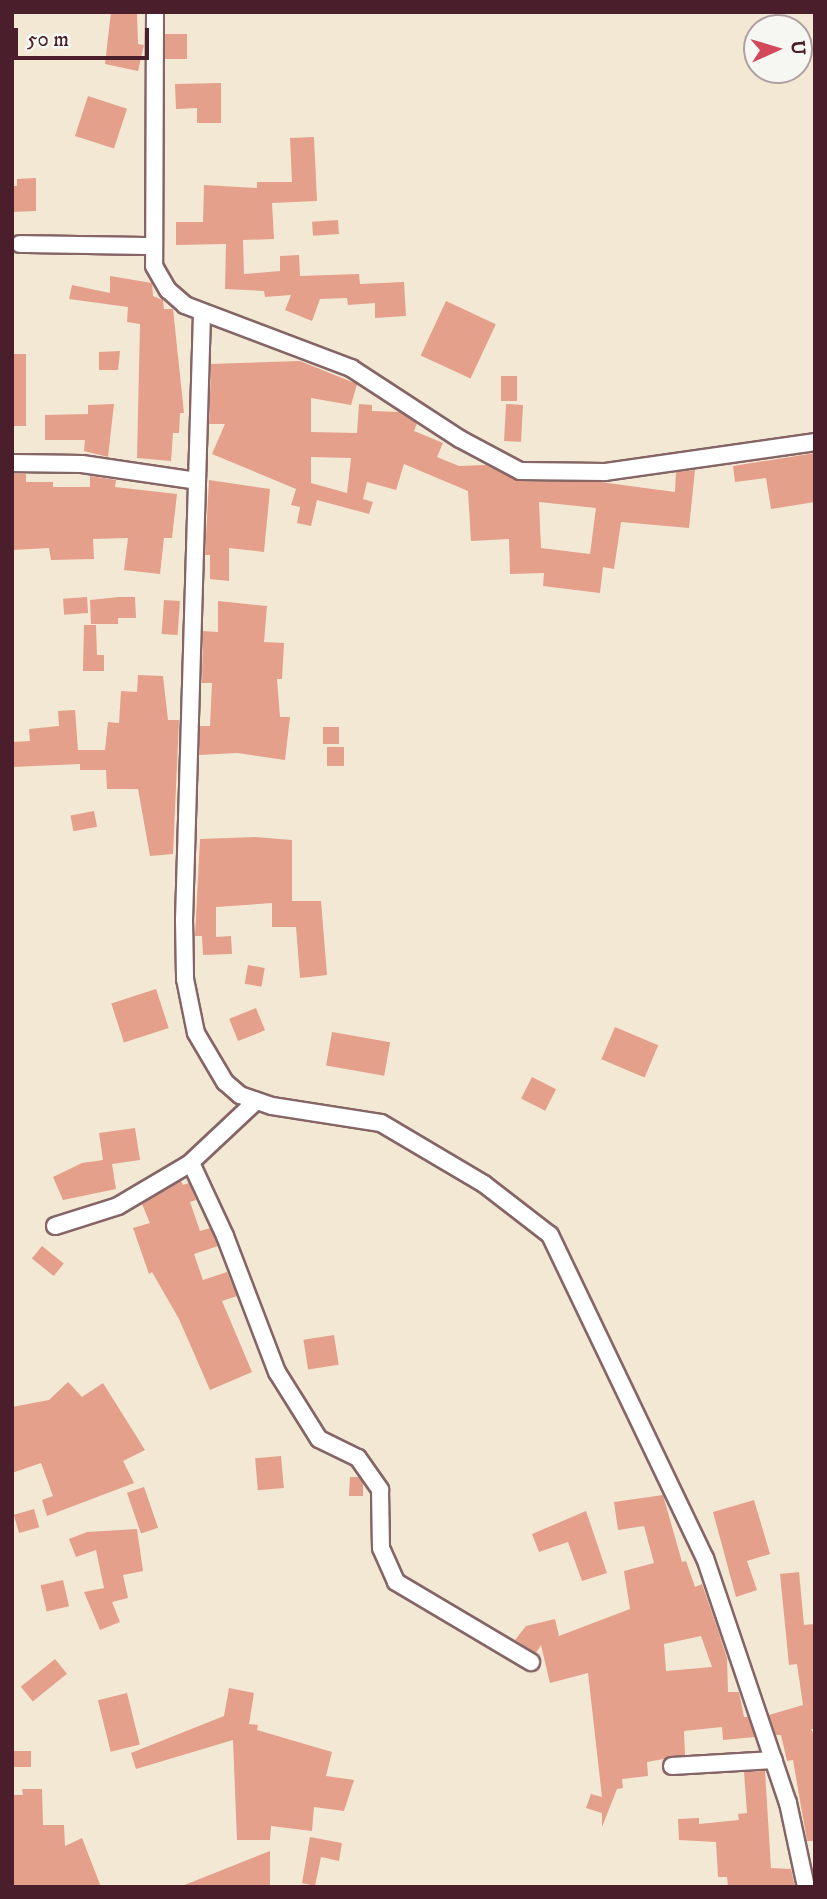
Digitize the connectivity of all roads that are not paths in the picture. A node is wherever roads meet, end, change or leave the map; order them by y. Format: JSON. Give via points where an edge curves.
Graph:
{"nodes":[{"id":1,"x":155,"y":12,"type":"edge"},
{"id":2,"x":20,"y":244,"type":"dead end"},
{"id":3,"x":154,"y":246,"type":"junction"},
{"id":4,"x":202,"y":314,"type":"junction"},
{"id":5,"x":815,"y":442,"type":"edge"},
{"id":6,"x":12,"y":463,"type":"edge"},
{"id":7,"x":197,"y":481,"type":"junction"},
{"id":8,"x":256,"y":1101,"type":"junction"},
{"id":9,"x":191,"y":1163,"type":"junction"},
{"id":10,"x":55,"y":1226,"type":"dead end"},
{"id":11,"x":531,"y":1662,"type":"dead end"},
{"id":12,"x":774,"y":1760,"type":"junction"},
{"id":13,"x":672,"y":1766,"type":"dead end"},
{"id":14,"x":806,"y":1887,"type":"edge"}],
"edges":[{"from":1,"to":3,"type":"street"},
{"from":2,"to":3,"type":"street"},
{"from":3,"to":4,"type":"street","via":[[161,282]]},
{"from":4,"to":5,"type":"street","via":[[351,368],[460,439],[520,471],[605,472]]},
{"from":4,"to":7,"type":"street"},
{"from":6,"to":7,"type":"street","via":[[82,464]]},
{"from":7,"to":8,"type":"street","via":[[185,979],[196,1033],[225,1082]]},
{"from":8,"to":9,"type":"street"},
{"from":8,"to":12,"type":"street","via":[[381,1123],[484,1184],[550,1235],[705,1558]]},
{"from":9,"to":10,"type":"street","via":[[118,1206]]},
{"from":9,"to":11,"type":"street","via":[[279,1376],[319,1439],[358,1458],[380,1490],[381,1548],[396,1582]]},
{"from":12,"to":13,"type":"street"},
{"from":12,"to":14,"type":"street"}]}
